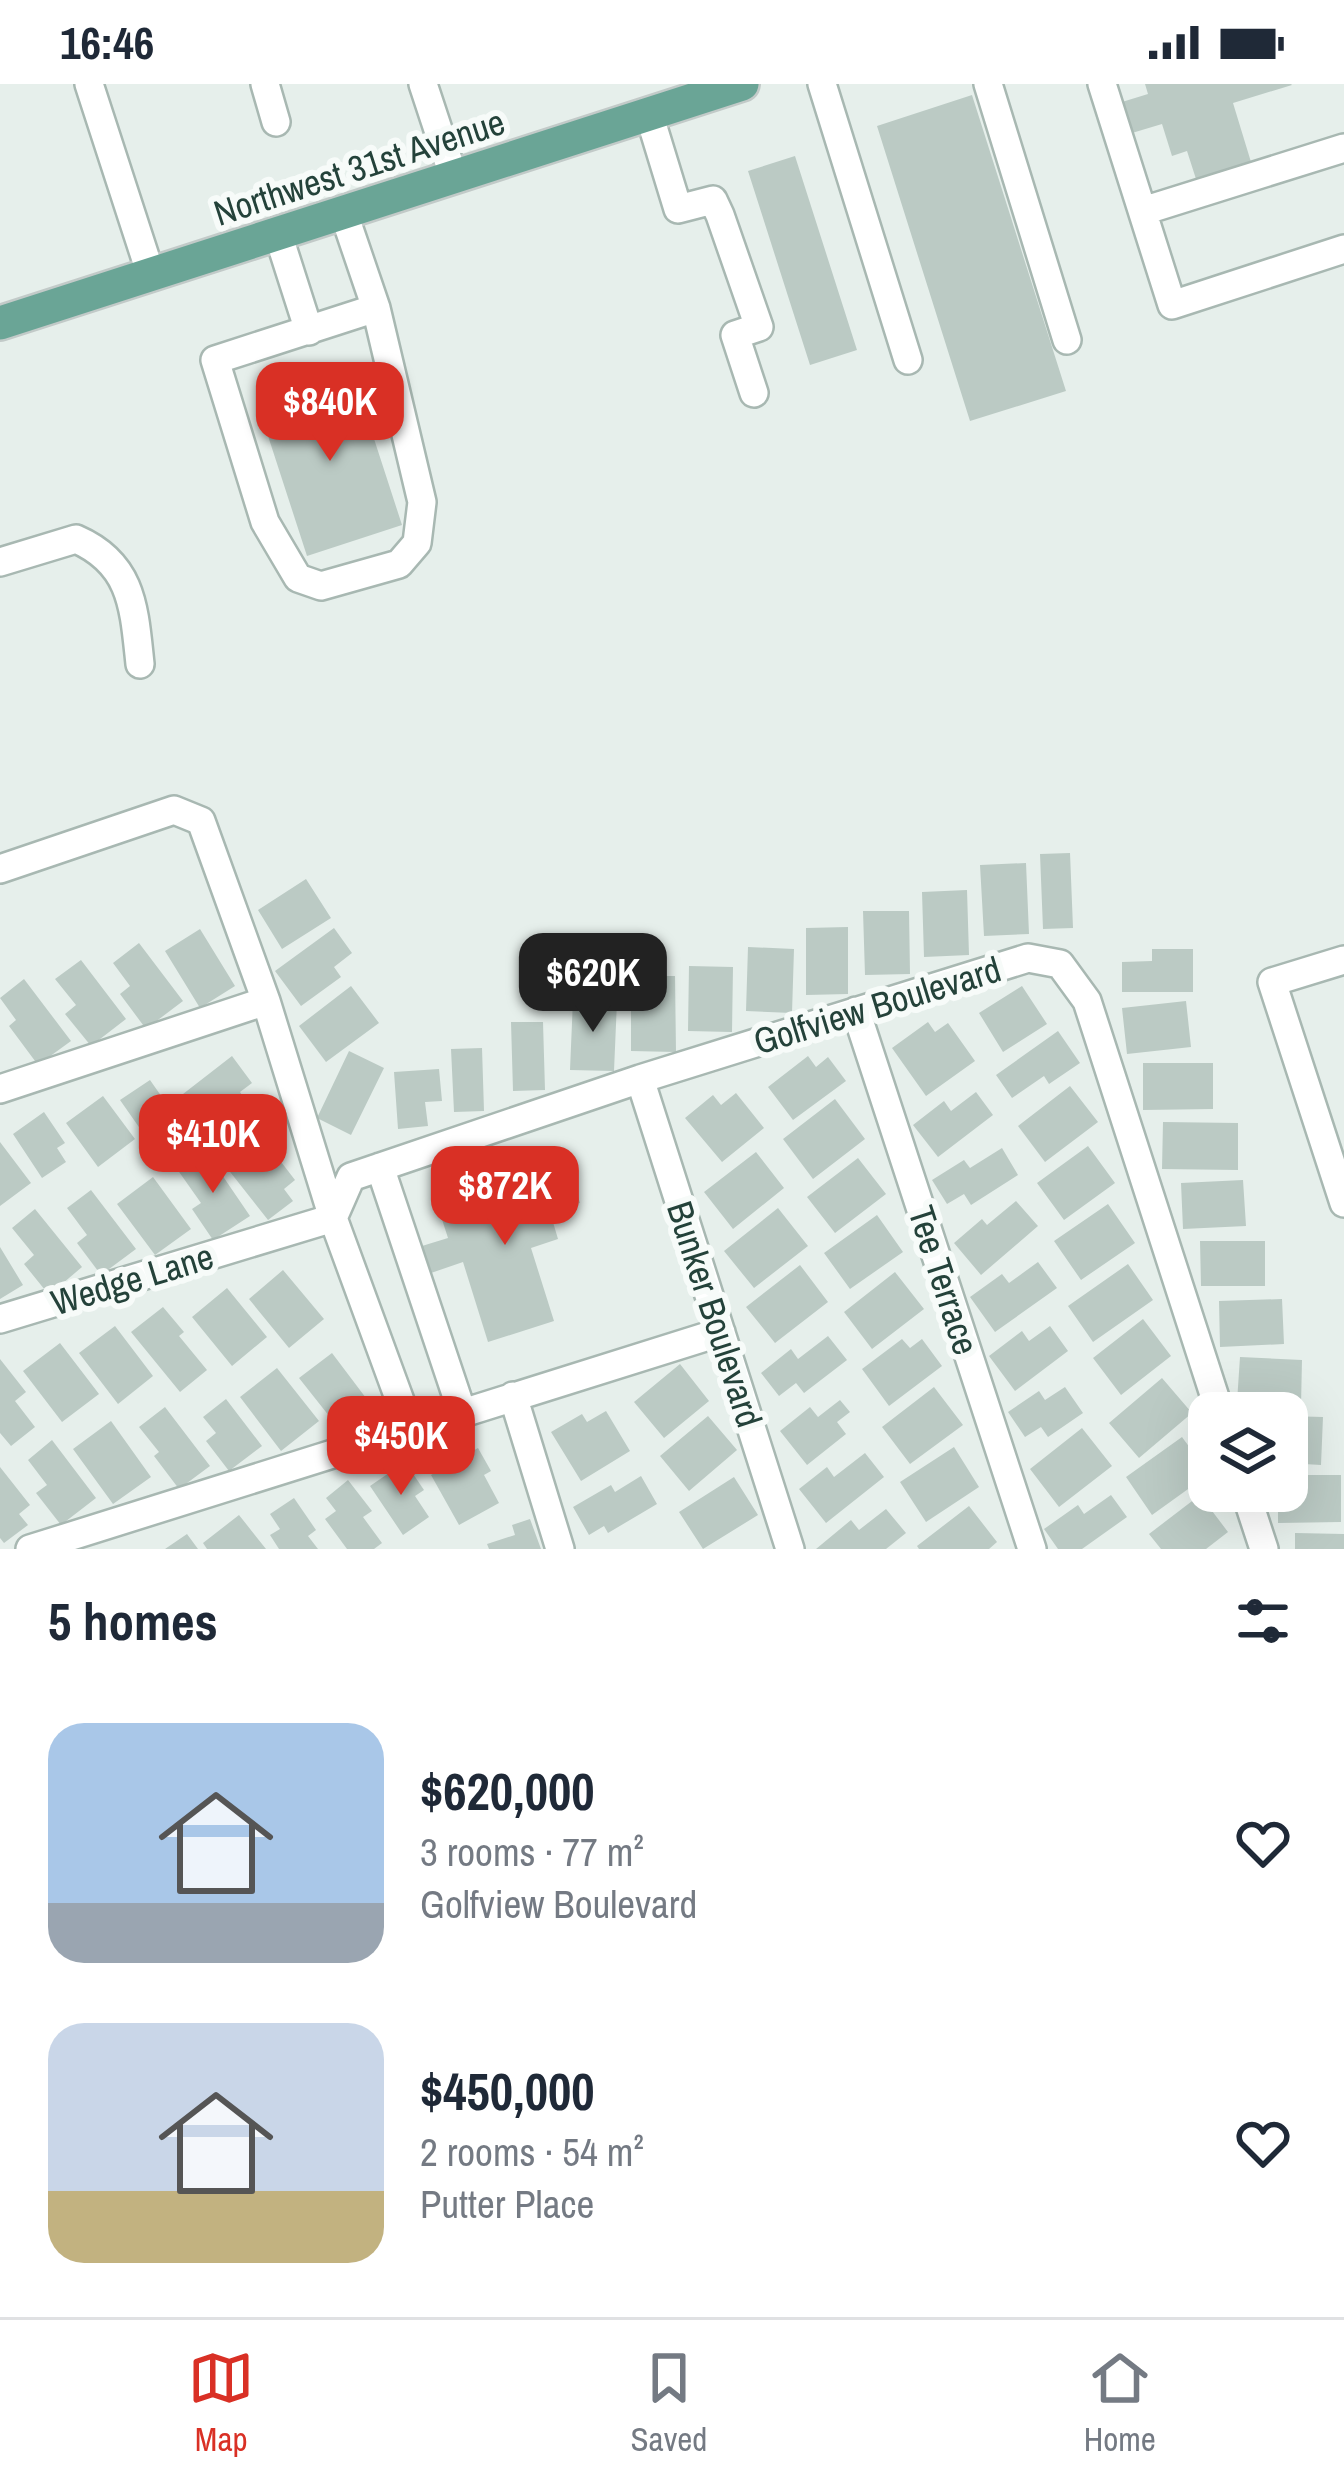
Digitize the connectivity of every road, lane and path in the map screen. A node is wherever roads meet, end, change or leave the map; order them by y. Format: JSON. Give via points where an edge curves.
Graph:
{"nodes":[{"id":1,"x":89,"y":84,"type":"edge"},
{"id":2,"x":265,"y":84,"type":"edge"},
{"id":3,"x":423,"y":84,"type":"edge"},
{"id":4,"x":742,"y":84,"type":"edge"},
{"id":5,"x":822,"y":84,"type":"edge"},
{"id":6,"x":988,"y":84,"type":"edge"},
{"id":7,"x":1102,"y":84,"type":"edge"},
{"id":8,"x":649,"y":114,"type":"junction"},
{"id":9,"x":276,"y":122,"type":"dead end"},
{"id":10,"x":1344,"y":148,"type":"edge"},
{"id":11,"x":454,"y":178,"type":"junction"},
{"id":12,"x":1143,"y":212,"type":"junction"},
{"id":13,"x":344,"y":214,"type":"junction"},
{"id":14,"x":278,"y":234,"type":"junction"},
{"id":15,"x":1344,"y":249,"type":"edge"},
{"id":16,"x":151,"y":275,"type":"junction"},
{"id":17,"x":376,"y":308,"type":"junction"},
{"id":18,"x":0,"y":323,"type":"edge"},
{"id":19,"x":309,"y":331,"type":"junction"},
{"id":20,"x":1067,"y":340,"type":"dead end"},
{"id":21,"x":908,"y":360,"type":"dead end"},
{"id":22,"x":754,"y":393,"type":"dead end"},
{"id":23,"x":0,"y":562,"type":"edge"},
{"id":24,"x":140,"y":664,"type":"dead end"},
{"id":25,"x":0,"y":869,"type":"edge"},
{"id":26,"x":1344,"y":960,"type":"edge"},
{"id":27,"x":266,"y":1001,"type":"junction"},
{"id":28,"x":856,"y":1011,"type":"junction"},
{"id":29,"x":640,"y":1079,"type":"junction"},
{"id":30,"x":0,"y":1090,"type":"edge"},
{"id":31,"x":380,"y":1167,"type":"junction"},
{"id":32,"x":1344,"y":1203,"type":"edge"},
{"id":33,"x":333,"y":1218,"type":"junction"},
{"id":34,"x":0,"y":1319,"type":"edge"},
{"id":35,"x":721,"y":1332,"type":"junction"},
{"id":36,"x":1213,"y":1392,"type":"edge"},
{"id":37,"x":513,"y":1396,"type":"junction"},
{"id":38,"x":462,"y":1412,"type":"junction"},
{"id":39,"x":410,"y":1428,"type":"junction"},
{"id":40,"x":1252,"y":1512,"type":"edge"},
{"id":41,"x":30,"y":1549,"type":"edge"},
{"id":42,"x":560,"y":1549,"type":"edge"},
{"id":43,"x":790,"y":1549,"type":"edge"},
{"id":44,"x":1032,"y":1549,"type":"edge"},
{"id":45,"x":1264,"y":1549,"type":"edge"}],
"edges":[{"from":1,"to":16,"type":"street"},
{"from":2,"to":9,"type":"street"},
{"from":3,"to":11,"type":"street"},
{"from":4,"to":8,"type":"main road","name":"Northwest 31st Avenue"},
{"from":5,"to":21,"type":"street"},
{"from":6,"to":20,"type":"street"},
{"from":7,"to":12,"type":"street"},
{"from":8,"to":11,"type":"main road","name":"Northwest 31st Avenue"},
{"from":8,"to":22,"type":"street","via":[[678,209],[712,200],[721,214],[759,327],[735,335]]},
{"from":10,"to":12,"type":"street"},
{"from":11,"to":13,"type":"main road","name":"Northwest 31st Avenue"},
{"from":12,"to":15,"type":"street","via":[[1172,305]]},
{"from":13,"to":14,"type":"main road","name":"Northwest 31st Avenue"},
{"from":13,"to":17,"type":"street"},
{"from":14,"to":16,"type":"main road","name":"Northwest 31st Avenue"},
{"from":14,"to":19,"type":"street"},
{"from":16,"to":18,"type":"main road","name":"Northwest 31st Avenue"},
{"from":17,"to":19,"type":"street"},
{"from":17,"to":19,"type":"street","via":[[422,502],[417,543],[399,564],[321,586],[298,578],[265,522],[214,360]]},
{"from":23,"to":24,"type":"street","via":[[76,539],[99,549],[120,572]]},
{"from":25,"to":27,"type":"street","via":[[174,810],[201,821]]},
{"from":26,"to":32,"type":"street","via":[[1272,982]]},
{"from":27,"to":30,"type":"street"},
{"from":27,"to":33,"type":"street"},
{"from":28,"to":29,"type":"street","name":"Golfview Boulevard"},
{"from":28,"to":36,"type":"street","name":"Golfview Boulevard","via":[[1028,958],[1060,964],[1087,1001]]},
{"from":28,"to":44,"type":"street","name":"Tee Terrace"},
{"from":29,"to":31,"type":"street","name":"Golfview Boulevard"},
{"from":29,"to":35,"type":"street","name":"Bunker Boulevard"},
{"from":31,"to":33,"type":"street","name":"Golfview Boulevard","via":[[351,1177]]},
{"from":31,"to":38,"type":"street"},
{"from":33,"to":34,"type":"street","name":"Wedge Lane"},
{"from":33,"to":39,"type":"street"},
{"from":35,"to":37,"type":"street"},
{"from":35,"to":43,"type":"street","name":"Bunker Boulevard"},
{"from":37,"to":38,"type":"street"},
{"from":37,"to":42,"type":"street"},
{"from":38,"to":39,"type":"street"},
{"from":39,"to":41,"type":"street"},
{"from":40,"to":45,"type":"street"}]}
